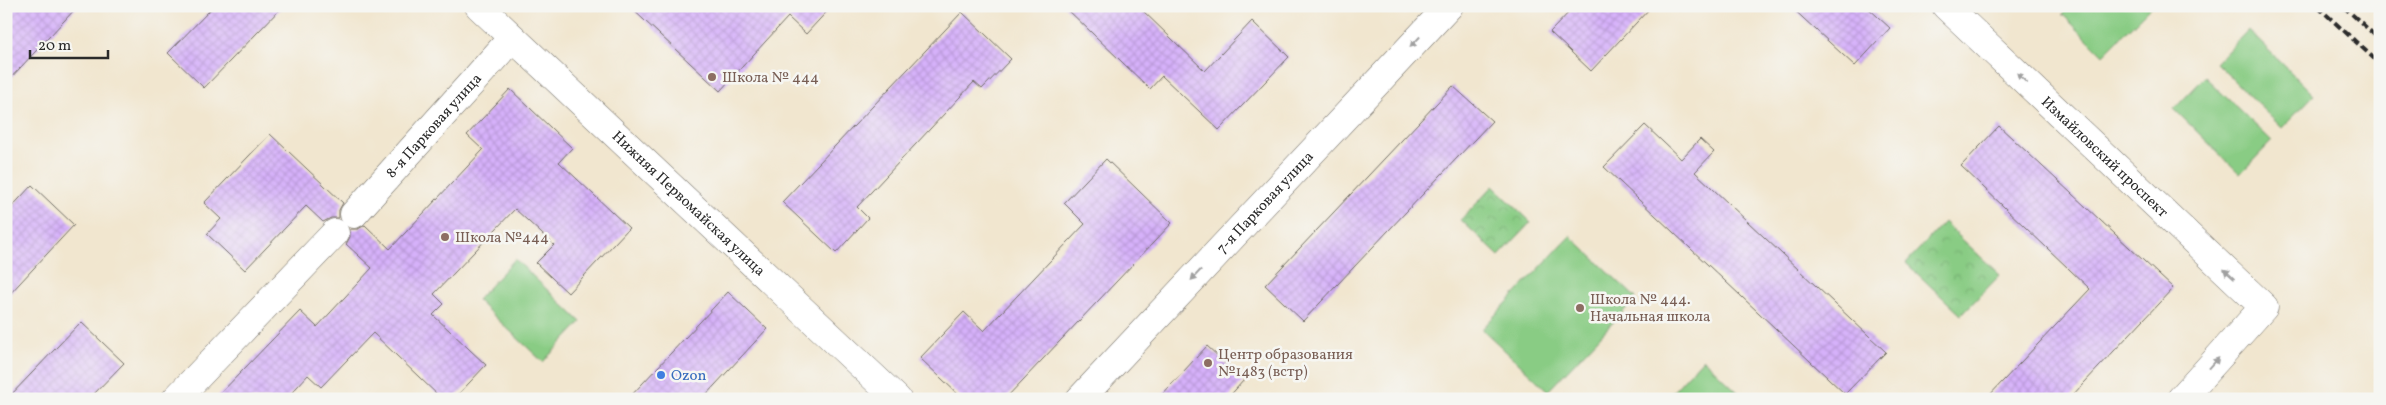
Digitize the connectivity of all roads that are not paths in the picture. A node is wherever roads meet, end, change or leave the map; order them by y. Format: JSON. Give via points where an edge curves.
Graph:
{"nodes":[{"id":1,"x":479,"y":6,"type":"edge"},
{"id":2,"x":1449,"y":6,"type":"edge"},
{"id":3,"x":1946,"y":6,"type":"edge"},
{"id":4,"x":512,"y":38,"type":"junction"},
{"id":5,"x":354,"y":214,"type":"dead end"},
{"id":6,"x":335,"y":233,"type":"dead end"},
{"id":7,"x":176,"y":399,"type":"edge"},
{"id":8,"x":897,"y":399,"type":"edge"},
{"id":9,"x":1080,"y":399,"type":"edge"},
{"id":10,"x":2181,"y":399,"type":"edge"}],
"edges":[{"from":1,"to":4,"type":"street","name":"Нижняя Первомайская улица"},
{"from":2,"to":9,"type":"street","name":"7-я Парковая улица","one_way":true},
{"from":10,"to":3,"type":"street","name":"Измайловский проспект","one_way":true,"via":[[2264,307]]},
{"from":4,"to":5,"type":"street","name":"8-я Парковая улица"},
{"from":4,"to":8,"type":"street","name":"Нижняя Первомайская улица"},
{"from":6,"to":7,"type":"street"}]}
